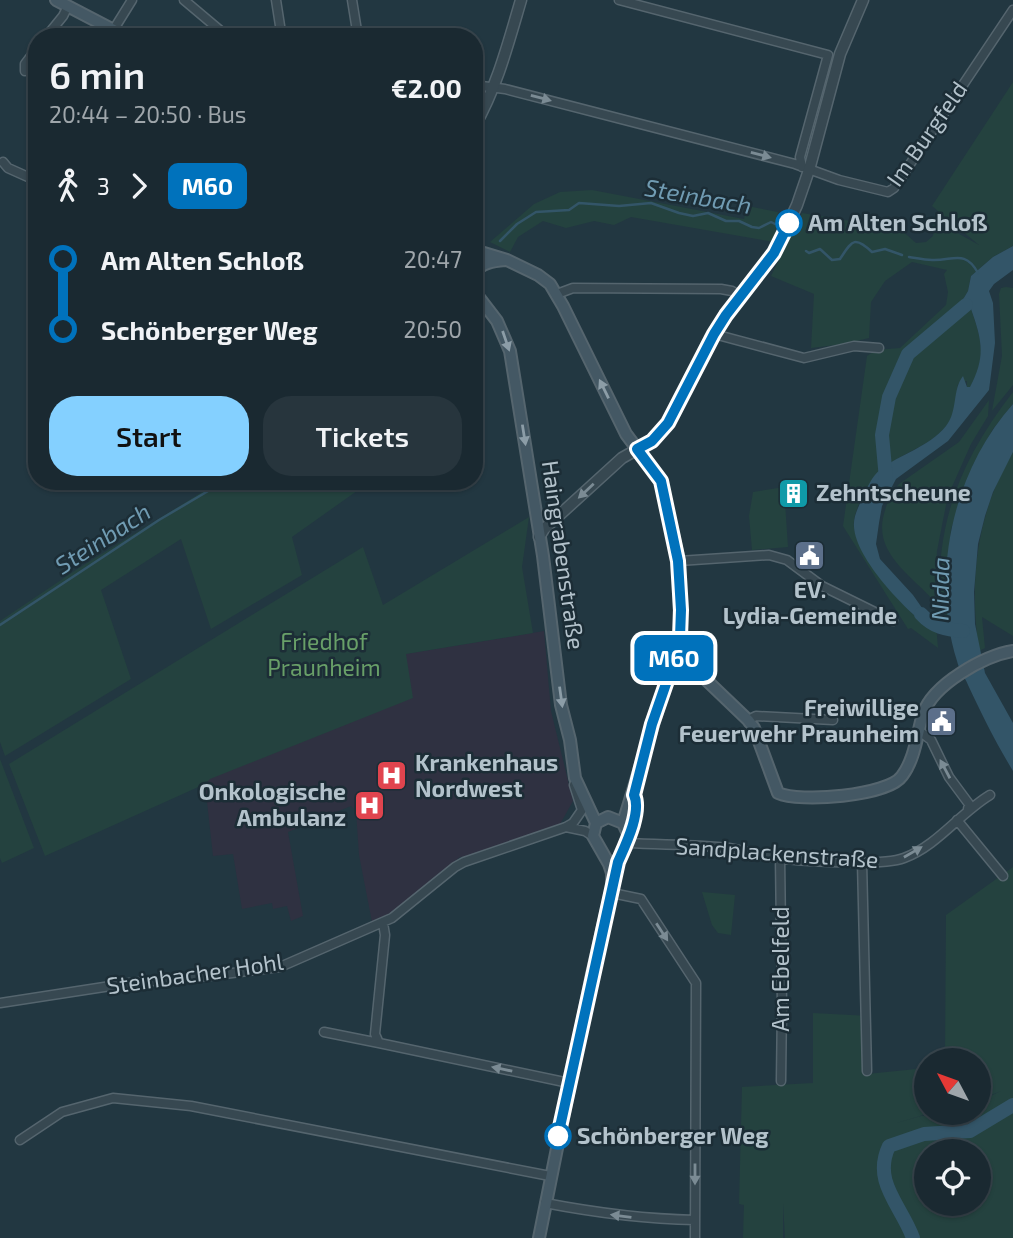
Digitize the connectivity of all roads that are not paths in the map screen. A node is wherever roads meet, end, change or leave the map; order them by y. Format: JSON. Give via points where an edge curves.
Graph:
{"nodes":[{"id":1,"x":56,"y":0,"type":"edge"},
{"id":2,"x":132,"y":0,"type":"edge"},
{"id":3,"x":184,"y":0,"type":"edge"},
{"id":4,"x":275,"y":0,"type":"edge"},
{"id":5,"x":352,"y":0,"type":"edge"},
{"id":6,"x":521,"y":0,"type":"edge"},
{"id":7,"x":619,"y":0,"type":"edge"},
{"id":8,"x":863,"y":0,"type":"edge"},
{"id":9,"x":68,"y":6,"type":"junction"},
{"id":10,"x":1013,"y":10,"type":"edge"},
{"id":11,"x":54,"y":28,"type":"edge"},
{"id":12,"x":112,"y":28,"type":"edge"},
{"id":13,"x":115,"y":28,"type":"edge"},
{"id":14,"x":217,"y":28,"type":"edge"},
{"id":15,"x":280,"y":28,"type":"edge"},
{"id":16,"x":357,"y":28,"type":"edge"},
{"id":17,"x":28,"y":60,"type":"edge"},
{"id":18,"x":25,"y":71,"type":"dead end"},
{"id":19,"x":483,"y":86,"type":"edge"},
{"id":20,"x":494,"y":87,"type":"junction"},
{"id":21,"x":483,"y":102,"type":"edge"},
{"id":22,"x":483,"y":109,"type":"edge"},
{"id":23,"x":4,"y":162,"type":"dead end"},
{"id":24,"x":806,"y":169,"type":"junction"},
{"id":25,"x":28,"y":177,"type":"edge"},
{"id":26,"x":483,"y":253,"type":"edge"},
{"id":27,"x":508,"y":260,"type":"junction"},
{"id":28,"x":483,"y":265,"type":"edge"},
{"id":29,"x":557,"y":294,"type":"junction"},
{"id":30,"x":741,"y":296,"type":"junction"},
{"id":31,"x":483,"y":301,"type":"edge"},
{"id":32,"x":714,"y":334,"type":"junction"},
{"id":33,"x":879,"y":348,"type":"dead end"},
{"id":34,"x":637,"y":449,"type":"junction"},
{"id":35,"x":540,"y":537,"type":"junction"},
{"id":36,"x":678,"y":561,"type":"junction"},
{"id":37,"x":893,"y":621,"type":"dead end"},
{"id":38,"x":1013,"y":651,"type":"edge"},
{"id":39,"x":677,"y":652,"type":"junction"},
{"id":40,"x":748,"y":720,"type":"junction"},
{"id":41,"x":833,"y":720,"type":"dead end"},
{"id":42,"x":918,"y":730,"type":"junction"},
{"id":43,"x":575,"y":778,"type":"junction"},
{"id":44,"x":990,"y":796,"type":"dead end"},
{"id":45,"x":968,"y":809,"type":"junction"},
{"id":46,"x":957,"y":820,"type":"junction"},
{"id":47,"x":596,"y":823,"type":"junction"},
{"id":48,"x":623,"y":823,"type":"junction"},
{"id":49,"x":570,"y":825,"type":"junction"},
{"id":50,"x":593,"y":836,"type":"junction"},
{"id":51,"x":626,"y":847,"type":"junction"},
{"id":52,"x":606,"y":855,"type":"junction"},
{"id":53,"x":780,"y":857,"type":"junction"},
{"id":54,"x":862,"y":862,"type":"junction"},
{"id":55,"x":1003,"y":876,"type":"dead end"},
{"id":56,"x":612,"y":893,"type":"junction"},
{"id":57,"x":383,"y":923,"type":"junction"},
{"id":58,"x":0,"y":1003,"type":"edge"},
{"id":59,"x":324,"y":1032,"type":"dead end"},
{"id":60,"x":379,"y":1043,"type":"junction"},
{"id":61,"x":867,"y":1071,"type":"dead end"},
{"id":62,"x":781,"y":1081,"type":"dead end"},
{"id":63,"x":569,"y":1083,"type":"junction"},
{"id":64,"x":20,"y":1140,"type":"dead end"},
{"id":65,"x":550,"y":1176,"type":"junction"},
{"id":66,"x":545,"y":1203,"type":"junction"},
{"id":67,"x":695,"y":1220,"type":"junction"},
{"id":68,"x":538,"y":1238,"type":"edge"},
{"id":69,"x":695,"y":1238,"type":"edge"}],
"edges":[{"from":1,"to":9,"type":"main road"},
{"from":2,"to":13,"type":"street"},
{"from":3,"to":14,"type":"street"},
{"from":4,"to":15,"type":"street"},
{"from":5,"to":16,"type":"street"},
{"from":6,"to":20,"type":"street"},
{"from":7,"to":24,"type":"street","via":[[828,55],[800,158]]},
{"from":8,"to":24,"type":"street","via":[[840,54]]},
{"from":9,"to":11,"type":"street"},
{"from":9,"to":12,"type":"main road"},
{"from":10,"to":24,"type":"street","name":"Im Burgfeld","via":[[894,188],[888,192]]},
{"from":17,"to":18,"type":"street"},
{"from":19,"to":20,"type":"street"},
{"from":20,"to":21,"type":"street"},
{"from":20,"to":22,"type":"street"},
{"from":20,"to":24,"type":"street","one_way":true},
{"from":23,"to":25,"type":"street"},
{"from":24,"to":30,"type":"street","via":[[797,205],[778,246]]},
{"from":26,"to":27,"type":"main road"},
{"from":27,"to":28,"type":"main road"},
{"from":27,"to":29,"type":"main road","via":[[538,275]]},
{"from":29,"to":30,"type":"street","via":[[573,288],[721,289]]},
{"from":34,"to":29,"type":"main road","one_way":true},
{"from":30,"to":32,"type":"street"},
{"from":31,"to":35,"type":"main road","name":"Haingrabenstraße","one_way":true,"via":[[510,351]]},
{"from":32,"to":33,"type":"street","via":[[804,358],[854,346]]},
{"from":32,"to":34,"type":"street","via":[[668,423],[652,441]]},
{"from":34,"to":35,"type":"street","one_way":true},
{"from":34,"to":36,"type":"main road","via":[[661,481]]},
{"from":35,"to":43,"type":"main road","name":"Haingrabenstraße","one_way":true},
{"from":36,"to":37,"type":"street","via":[[769,555],[787,560],[822,586]]},
{"from":36,"to":39,"type":"main road"},
{"from":38,"to":42,"type":"main road","via":[[991,657],[934,694]]},
{"from":39,"to":40,"type":"main road"},
{"from":39,"to":48,"type":"main road"},
{"from":40,"to":41,"type":"street","via":[[756,716]]},
{"from":40,"to":42,"type":"main road","via":[[778,793],[797,798],[892,784],[904,774]]},
{"from":45,"to":42,"type":"street","one_way":true,"via":[[931,740]]},
{"from":43,"to":47,"type":"main road","name":"Haingrabenstraße"},
{"from":43,"to":49,"type":"street","via":[[582,810]]},
{"from":44,"to":45,"type":"street","name":"Sandplackenstraße"},
{"from":45,"to":46,"type":"street","name":"Sandplackenstraße"},
{"from":54,"to":46,"type":"street","name":"Sandplackenstraße","one_way":true,"via":[[903,859]]},
{"from":46,"to":55,"type":"street"},
{"from":47,"to":48,"type":"main road","via":[[608,817]]},
{"from":47,"to":49,"type":"street","name":"Steinbacher Hohl"},
{"from":47,"to":50,"type":"main road"},
{"from":48,"to":51,"type":"main road","via":[[629,836]]},
{"from":49,"to":50,"type":"street"},
{"from":49,"to":57,"type":"street","name":"Steinbacher Hohl","via":[[455,867]]},
{"from":50,"to":52,"type":"main road"},
{"from":51,"to":52,"type":"main road"},
{"from":51,"to":53,"type":"street","name":"Sandplackenstraße","via":[[730,848]]},
{"from":51,"to":56,"type":"main road"},
{"from":52,"to":56,"type":"main road"},
{"from":53,"to":54,"type":"street","name":"Sandplackenstraße"},
{"from":53,"to":62,"type":"street","name":"Am Ebelfeld"},
{"from":54,"to":61,"type":"street"},
{"from":56,"to":63,"type":"main road"},
{"from":56,"to":67,"type":"street","one_way":true,"via":[[640,900],[696,983]]},
{"from":57,"to":58,"type":"street","name":"Steinbacher Hohl","via":[[280,967],[130,982]]},
{"from":57,"to":60,"type":"street","via":[[374,1034]]},
{"from":59,"to":60,"type":"street"},
{"from":63,"to":60,"type":"street","one_way":true},
{"from":63,"to":65,"type":"main road"},
{"from":64,"to":65,"type":"street","via":[[61,1112],[113,1098],[191,1106]]},
{"from":65,"to":66,"type":"main road"},
{"from":67,"to":66,"type":"street","one_way":true,"via":[[646,1219]]},
{"from":66,"to":68,"type":"main road"},
{"from":67,"to":69,"type":"street"}]}
